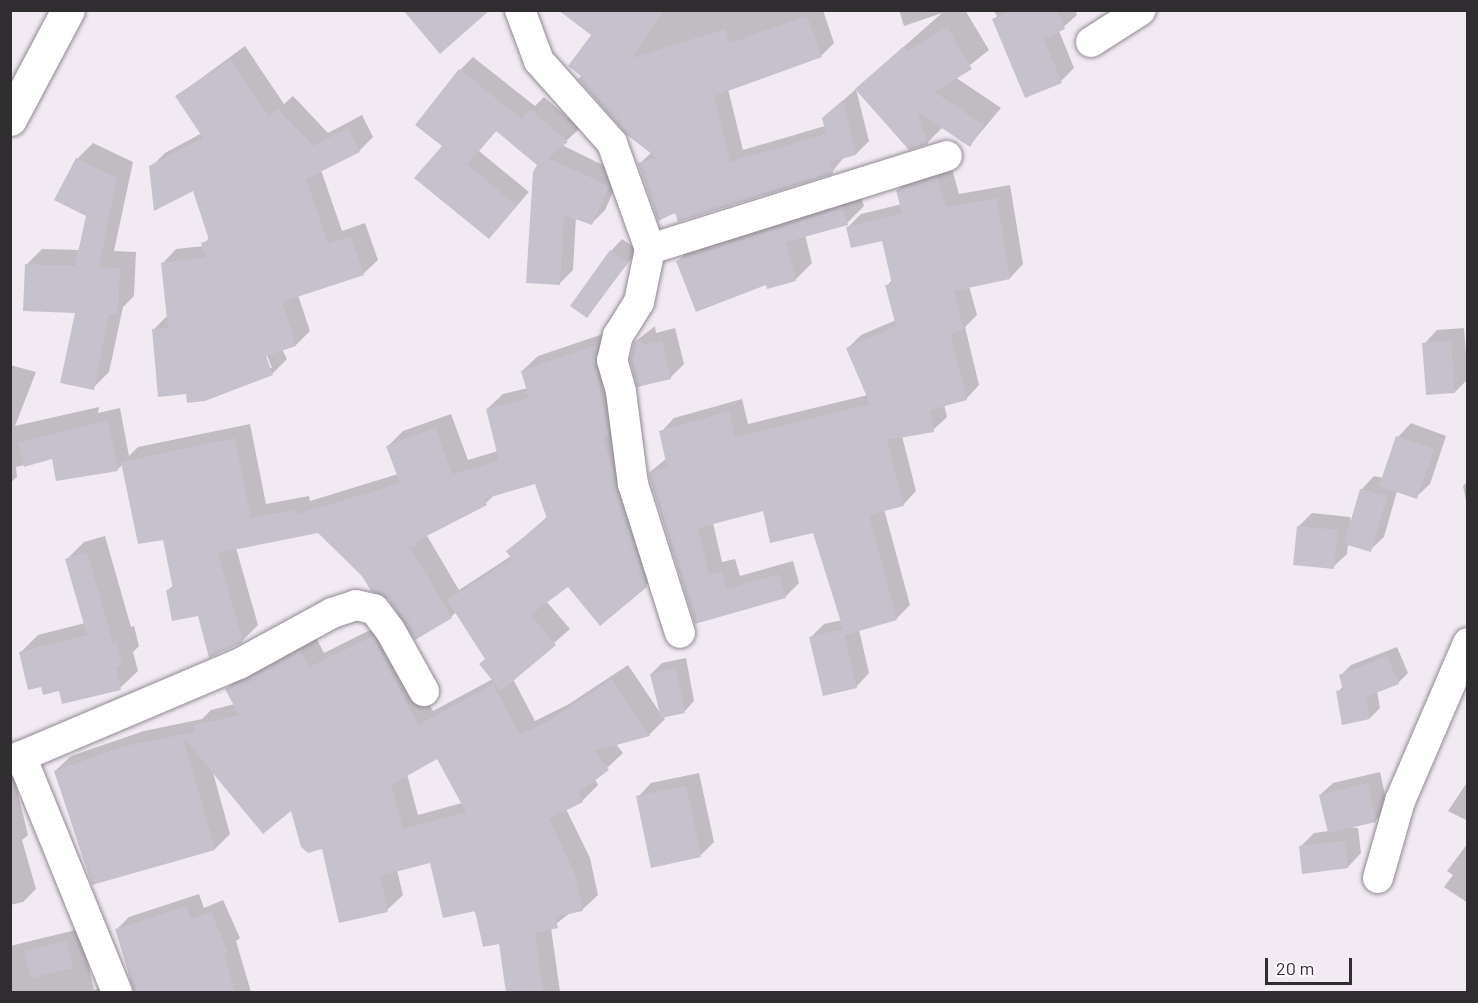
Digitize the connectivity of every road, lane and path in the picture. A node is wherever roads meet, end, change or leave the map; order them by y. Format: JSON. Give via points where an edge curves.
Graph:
{"nodes":[{"id":1,"x":68,"y":10,"type":"edge"},
{"id":2,"x":520,"y":10,"type":"edge"},
{"id":3,"x":1141,"y":10,"type":"edge"},
{"id":4,"x":1090,"y":42,"type":"dead end"},
{"id":5,"x":10,"y":119,"type":"edge"},
{"id":6,"x":947,"y":156,"type":"dead end"},
{"id":7,"x":650,"y":249,"type":"junction"},
{"id":8,"x":680,"y":633,"type":"dead end"},
{"id":9,"x":1467,"y":643,"type":"edge"},
{"id":10,"x":424,"y":691,"type":"dead end"},
{"id":11,"x":16,"y":759,"type":"edge"},
{"id":12,"x":1378,"y":878,"type":"dead end"},
{"id":13,"x":117,"y":993,"type":"edge"}],
"edges":[{"from":1,"to":5,"type":"main road"},
{"from":2,"to":7,"type":"street","via":[[539,61],[612,143]]},
{"from":3,"to":4,"type":"street"},
{"from":6,"to":7,"type":"street"},
{"from":7,"to":8,"type":"street","via":[[639,302],[618,335],[612,360],[621,392],[633,484]]},
{"from":9,"to":12,"type":"street","via":[[1400,801]]},
{"from":10,"to":11,"type":"street","via":[[379,616],[364,604],[356,605],[332,613],[239,664]]},
{"from":11,"to":13,"type":"street"}]}
